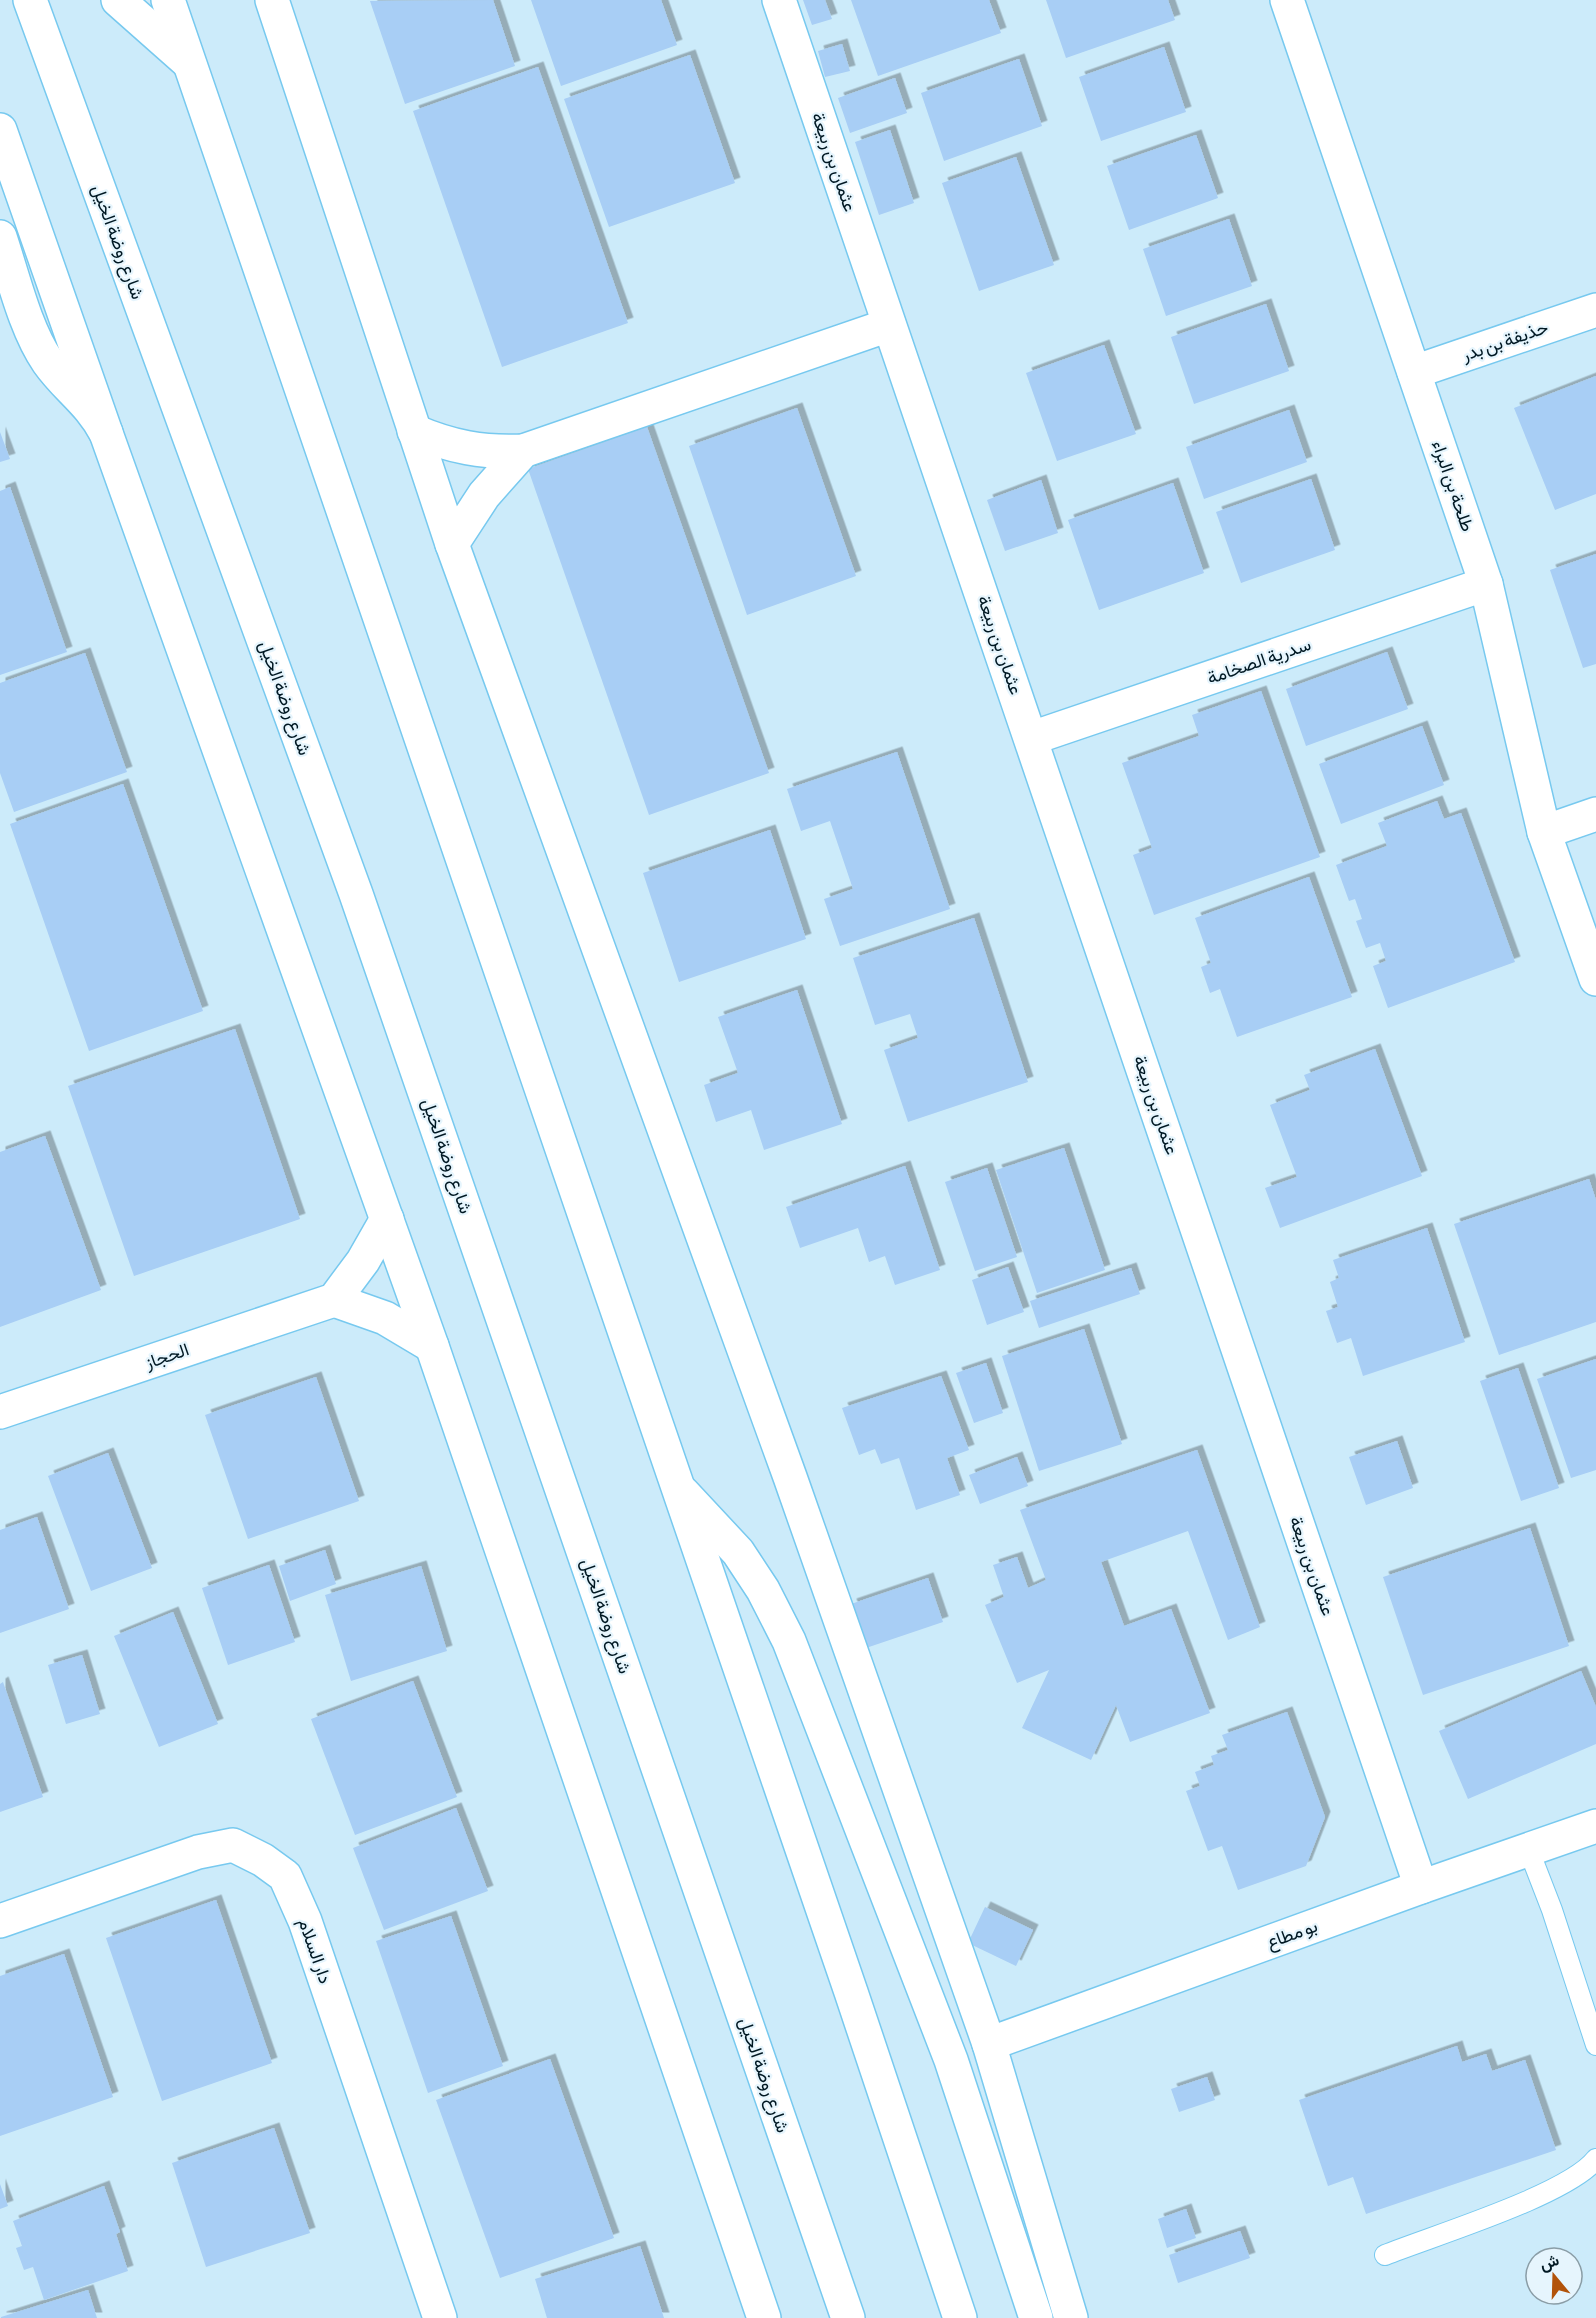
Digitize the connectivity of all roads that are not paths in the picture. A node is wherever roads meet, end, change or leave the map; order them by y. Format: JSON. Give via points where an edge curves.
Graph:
{"nodes":[{"id":1,"x":30,"y":0,"type":"edge"},
{"id":2,"x":118,"y":0,"type":"edge"},
{"id":3,"x":168,"y":0,"type":"edge"},
{"id":4,"x":272,"y":0,"type":"edge"},
{"id":5,"x":779,"y":0,"type":"edge"},
{"id":6,"x":1287,"y":0,"type":"edge"},
{"id":7,"x":188,"y":62,"type":"junction"},
{"id":8,"x":0,"y":130,"type":"edge"},
{"id":9,"x":0,"y":237,"type":"edge"},
{"id":10,"x":1596,"y":310,"type":"edge"},
{"id":11,"x":889,"y":325,"type":"junction"},
{"id":12,"x":1413,"y":372,"type":"junction"},
{"id":13,"x":414,"y":431,"type":"junction"},
{"id":14,"x":106,"y":433,"type":"junction"},
{"id":15,"x":523,"y":451,"type":"junction"},
{"id":16,"x":452,"y":544,"type":"junction"},
{"id":17,"x":1486,"y":584,"type":"junction"},
{"id":18,"x":1032,"y":738,"type":"junction"},
{"id":19,"x":1596,"y":814,"type":"edge"},
{"id":20,"x":1544,"y":832,"type":"junction"},
{"id":21,"x":1596,"y":979,"type":"edge"},
{"id":22,"x":387,"y":1219,"type":"junction"},
{"id":23,"x":334,"y":1300,"type":"junction"},
{"id":24,"x":432,"y":1346,"type":"junction"},
{"id":25,"x":0,"y":1412,"type":"edge"},
{"id":26,"x":676,"y":1487,"type":"junction"},
{"id":27,"x":1596,"y":1826,"type":"edge"},
{"id":28,"x":1528,"y":1848,"type":"junction"},
{"id":29,"x":1421,"y":1887,"type":"junction"},
{"id":30,"x":0,"y":1921,"type":"edge"},
{"id":31,"x":989,"y":2044,"type":"junction"},
{"id":32,"x":1596,"y":2045,"type":"edge"},
{"id":33,"x":1596,"y":2159,"type":"edge"},
{"id":34,"x":1384,"y":2254,"type":"dead end"},
{"id":35,"x":440,"y":2318,"type":"edge"},
{"id":36,"x":764,"y":2318,"type":"edge"},
{"id":37,"x":848,"y":2318,"type":"edge"},
{"id":38,"x":960,"y":2318,"type":"edge"},
{"id":39,"x":1036,"y":2318,"type":"edge"},
{"id":40,"x":1071,"y":2318,"type":"edge"}],
"edges":[{"from":1,"to":37,"type":"street","name":"شارع روضة الخيل","via":[[356,894]]},
{"from":2,"to":7,"type":"street"},
{"from":3,"to":7,"type":"street"},
{"from":4,"to":13,"type":"street"},
{"from":5,"to":11,"type":"street","name":"عثمان بن ربيعة"},
{"from":6,"to":12,"type":"street","name":"طلحة بن البراء"},
{"from":7,"to":26,"type":"street"},
{"from":8,"to":14,"type":"street"},
{"from":9,"to":14,"type":"street","via":[[39,347],[60,376],[86,401]]},
{"from":10,"to":12,"type":"street","name":"حذيفة بن بدر"},
{"from":11,"to":15,"type":"street"},
{"from":11,"to":18,"type":"street","name":"عثمان بن ربيعة"},
{"from":12,"to":17,"type":"street","name":"طلحة بن البراء"},
{"from":13,"to":15,"type":"street","via":[[467,450]]},
{"from":13,"to":16,"type":"street"},
{"from":14,"to":22,"type":"street"},
{"from":15,"to":16,"type":"street","via":[[484,495]]},
{"from":16,"to":31,"type":"street"},
{"from":17,"to":18,"type":"street","name":"سدرية الصخامة"},
{"from":17,"to":20,"type":"street","name":"طلحة بن البراء"},
{"from":18,"to":29,"type":"street","name":"عثمان بن ربيعة"},
{"from":19,"to":20,"type":"street"},
{"from":20,"to":21,"type":"street","name":"طلحة بن البراء"},
{"from":22,"to":23,"type":"street"},
{"from":22,"to":24,"type":"street"},
{"from":23,"to":24,"type":"street","via":[[385,1318]]},
{"from":23,"to":25,"type":"street","name":"الحجاز"},
{"from":24,"to":36,"type":"street"},
{"from":26,"to":38,"type":"street"},
{"from":26,"to":39,"type":"street","via":[[738,1552],[789,1641],[951,2060]]},
{"from":27,"to":28,"type":"street","name":"بو مطاع"},
{"from":28,"to":29,"type":"street","name":"بو مطاع"},
{"from":28,"to":32,"type":"lane"},
{"from":29,"to":31,"type":"street","name":"بو مطاع"},
{"from":30,"to":35,"type":"street","name":"دار السلام","via":[[198,1852],[232,1845],[285,1876],[305,1921]]},
{"from":31,"to":40,"type":"street"},
{"from":33,"to":34,"type":"lane","via":[[1553,2191]]}]}
